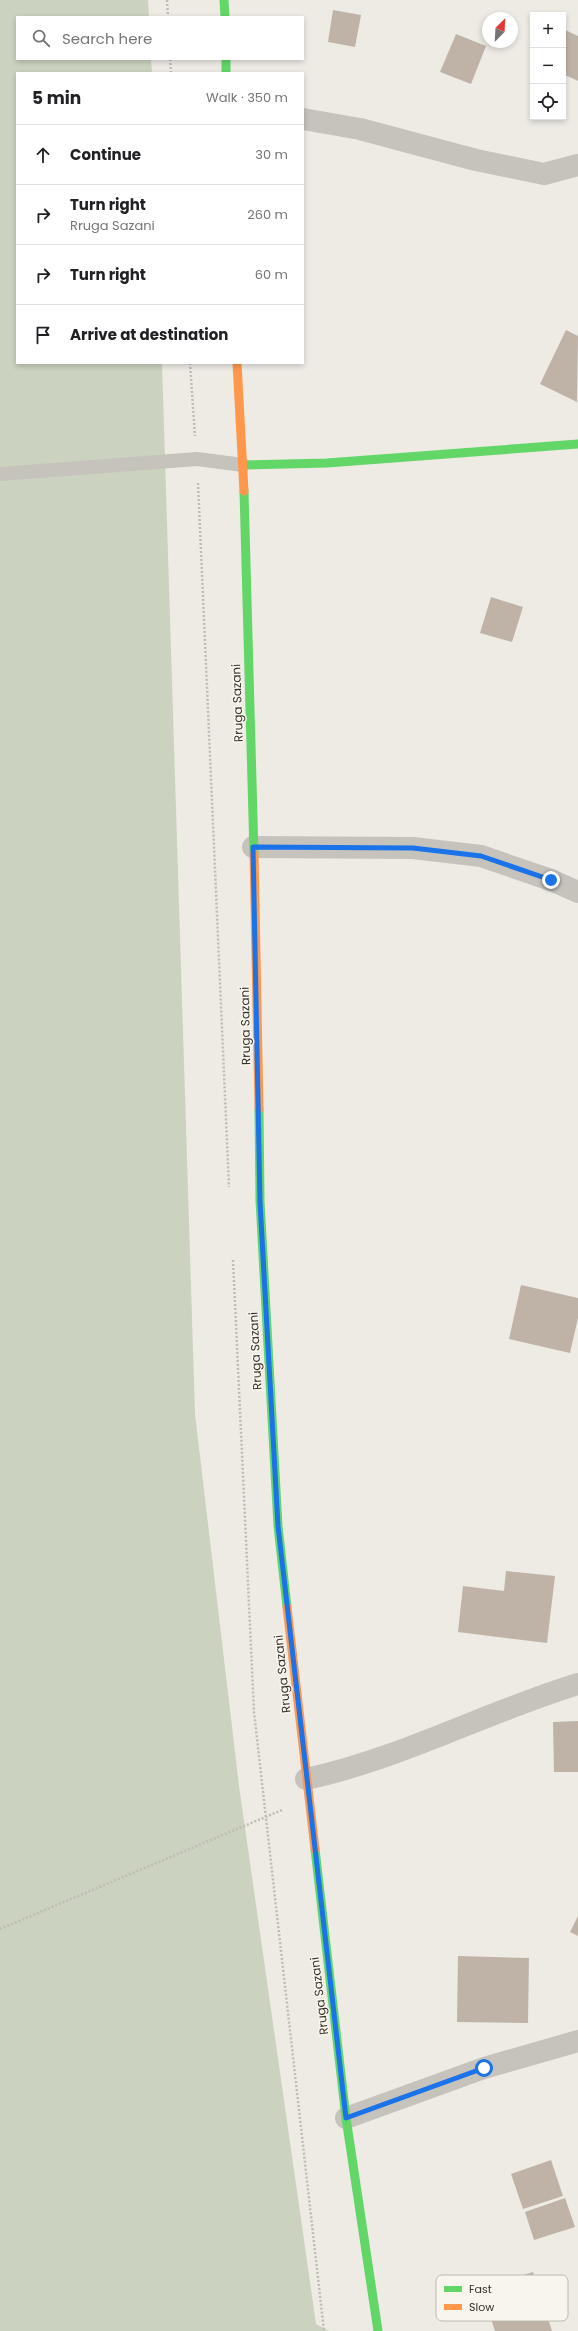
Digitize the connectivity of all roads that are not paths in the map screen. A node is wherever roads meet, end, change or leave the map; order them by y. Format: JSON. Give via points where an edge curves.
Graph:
{"nodes":[{"id":1,"x":224,"y":0,"type":"edge"},
{"id":2,"x":225,"y":16,"type":"edge"},
{"id":3,"x":226,"y":60,"type":"edge"},
{"id":4,"x":226,"y":72,"type":"edge"},
{"id":5,"x":304,"y":119,"type":"edge"},
{"id":6,"x":578,"y":165,"type":"edge"},
{"id":7,"x":237,"y":364,"type":"edge"},
{"id":8,"x":578,"y":444,"type":"edge"},
{"id":9,"x":243,"y":465,"type":"junction"},
{"id":10,"x":0,"y":474,"type":"edge"},
{"id":11,"x":253,"y":847,"type":"junction"},
{"id":12,"x":578,"y":892,"type":"edge"},
{"id":13,"x":578,"y":1684,"type":"edge"},
{"id":14,"x":307,"y":1788,"type":"junction"},
{"id":15,"x":578,"y":2041,"type":"edge"},
{"id":16,"x":346,"y":2118,"type":"junction"},
{"id":17,"x":378,"y":2331,"type":"edge"}],
"edges":[{"from":1,"to":2,"type":"main road"},
{"from":3,"to":4,"type":"main road"},
{"from":5,"to":6,"type":"street","via":[[360,129],[476,160],[544,174]]},
{"from":7,"to":9,"type":"main road","name":"Rruga Sazani"},
{"from":8,"to":9,"type":"main road","via":[[548,444],[327,463]]},
{"from":9,"to":10,"type":"lane","via":[[197,459]]},
{"from":9,"to":11,"type":"main road","name":"Rruga Sazani"},
{"from":11,"to":12,"type":"street","via":[[413,848],[481,856]]},
{"from":11,"to":14,"type":"main road","name":"Rruga Sazani","via":[[260,1202],[269,1393],[278,1526]]},
{"from":13,"to":14,"type":"street","via":[[538,1696],[330,1774]]},
{"from":14,"to":16,"type":"main road","name":"Rruga Sazani"},
{"from":15,"to":16,"type":"street","via":[[484,2068]]},
{"from":16,"to":17,"type":"main road","name":"Rruga Sazani"}]}
